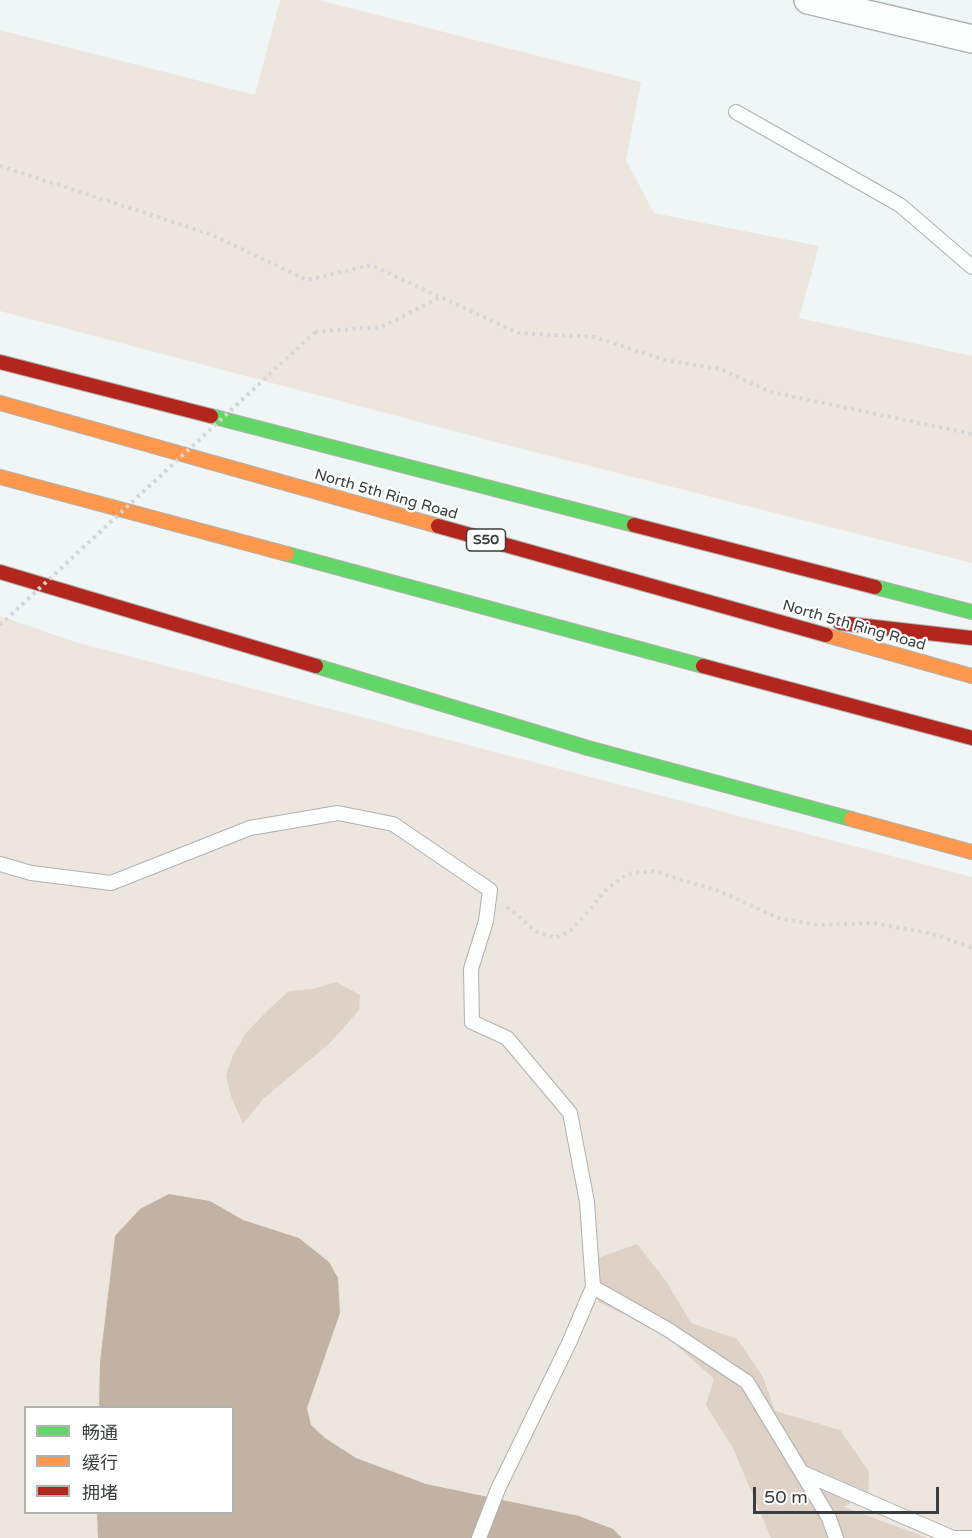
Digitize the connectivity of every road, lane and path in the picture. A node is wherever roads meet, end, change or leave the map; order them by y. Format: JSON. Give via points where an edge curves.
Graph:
{"nodes":[{"id":1,"x":808,"y":0,"type":"edge"},
{"id":2,"x":972,"y":39,"type":"edge"},
{"id":3,"x":736,"y":112,"type":"dead end"},
{"id":4,"x":0,"y":166,"type":"edge"},
{"id":5,"x":972,"y":267,"type":"edge"},
{"id":6,"x":440,"y":297,"type":"junction"},
{"id":7,"x":0,"y":362,"type":"edge"},
{"id":8,"x":0,"y":403,"type":"edge"},
{"id":9,"x":972,"y":435,"type":"edge"},
{"id":10,"x":0,"y":477,"type":"edge"},
{"id":11,"x":0,"y":572,"type":"edge"},
{"id":12,"x":740,"y":611,"type":"junction"},
{"id":13,"x":972,"y":612,"type":"edge"},
{"id":14,"x":0,"y":625,"type":"edge"},
{"id":15,"x":972,"y":638,"type":"edge"},
{"id":16,"x":972,"y":676,"type":"edge"},
{"id":17,"x":972,"y":738,"type":"edge"},
{"id":18,"x":972,"y":852,"type":"edge"},
{"id":19,"x":0,"y":864,"type":"edge"},
{"id":20,"x":490,"y":890,"type":"junction"},
{"id":21,"x":972,"y":948,"type":"edge"},
{"id":22,"x":592,"y":1287,"type":"junction"},
{"id":23,"x":803,"y":1473,"type":"junction"},
{"id":24,"x":479,"y":1538,"type":"edge"},
{"id":25,"x":836,"y":1538,"type":"edge"},
{"id":26,"x":952,"y":1538,"type":"edge"},
{"id":27,"x":972,"y":1538,"type":"edge"}],
"edges":[{"from":1,"to":2,"type":"street"},
{"from":3,"to":5,"type":"lane","via":[[900,205]]},
{"from":4,"to":6,"type":"path","via":[[210,234],[307,280],[371,265]]},
{"from":6,"to":9,"type":"path","via":[[518,333],[594,337],[665,360],[720,369],[771,392]]},
{"from":6,"to":14,"type":"path","bridge":true,"via":[[381,327],[315,332]]},
{"from":7,"to":13,"type":"main road"},
{"from":8,"to":12,"type":"main road","name":"North 5th Ring Road","number":"S50"},
{"from":10,"to":17,"type":"main road"},
{"from":11,"to":18,"type":"main road","via":[[588,748]]},
{"from":12,"to":15,"type":"main road"},
{"from":12,"to":16,"type":"main road","name":"North 5th Ring Road","number":"S50"},
{"from":19,"to":20,"type":"lane","via":[[32,873],[111,883],[250,828],[338,813],[393,824]]},
{"from":20,"to":21,"type":"path","via":[[537,932],[556,938],[573,929],[606,890],[627,874],[652,871],[719,891],[781,919],[818,925],[873,923],[933,934]]},
{"from":20,"to":22,"type":"lane","via":[[486,921],[471,969],[472,1022],[507,1038],[570,1113],[587,1202]]},
{"from":22,"to":23,"type":"lane","via":[[667,1329],[747,1382]]},
{"from":22,"to":24,"type":"lane"},
{"from":23,"to":25,"type":"lane"},
{"from":23,"to":26,"type":"lane"},
{"from":26,"to":27,"type":"lane"}]}
